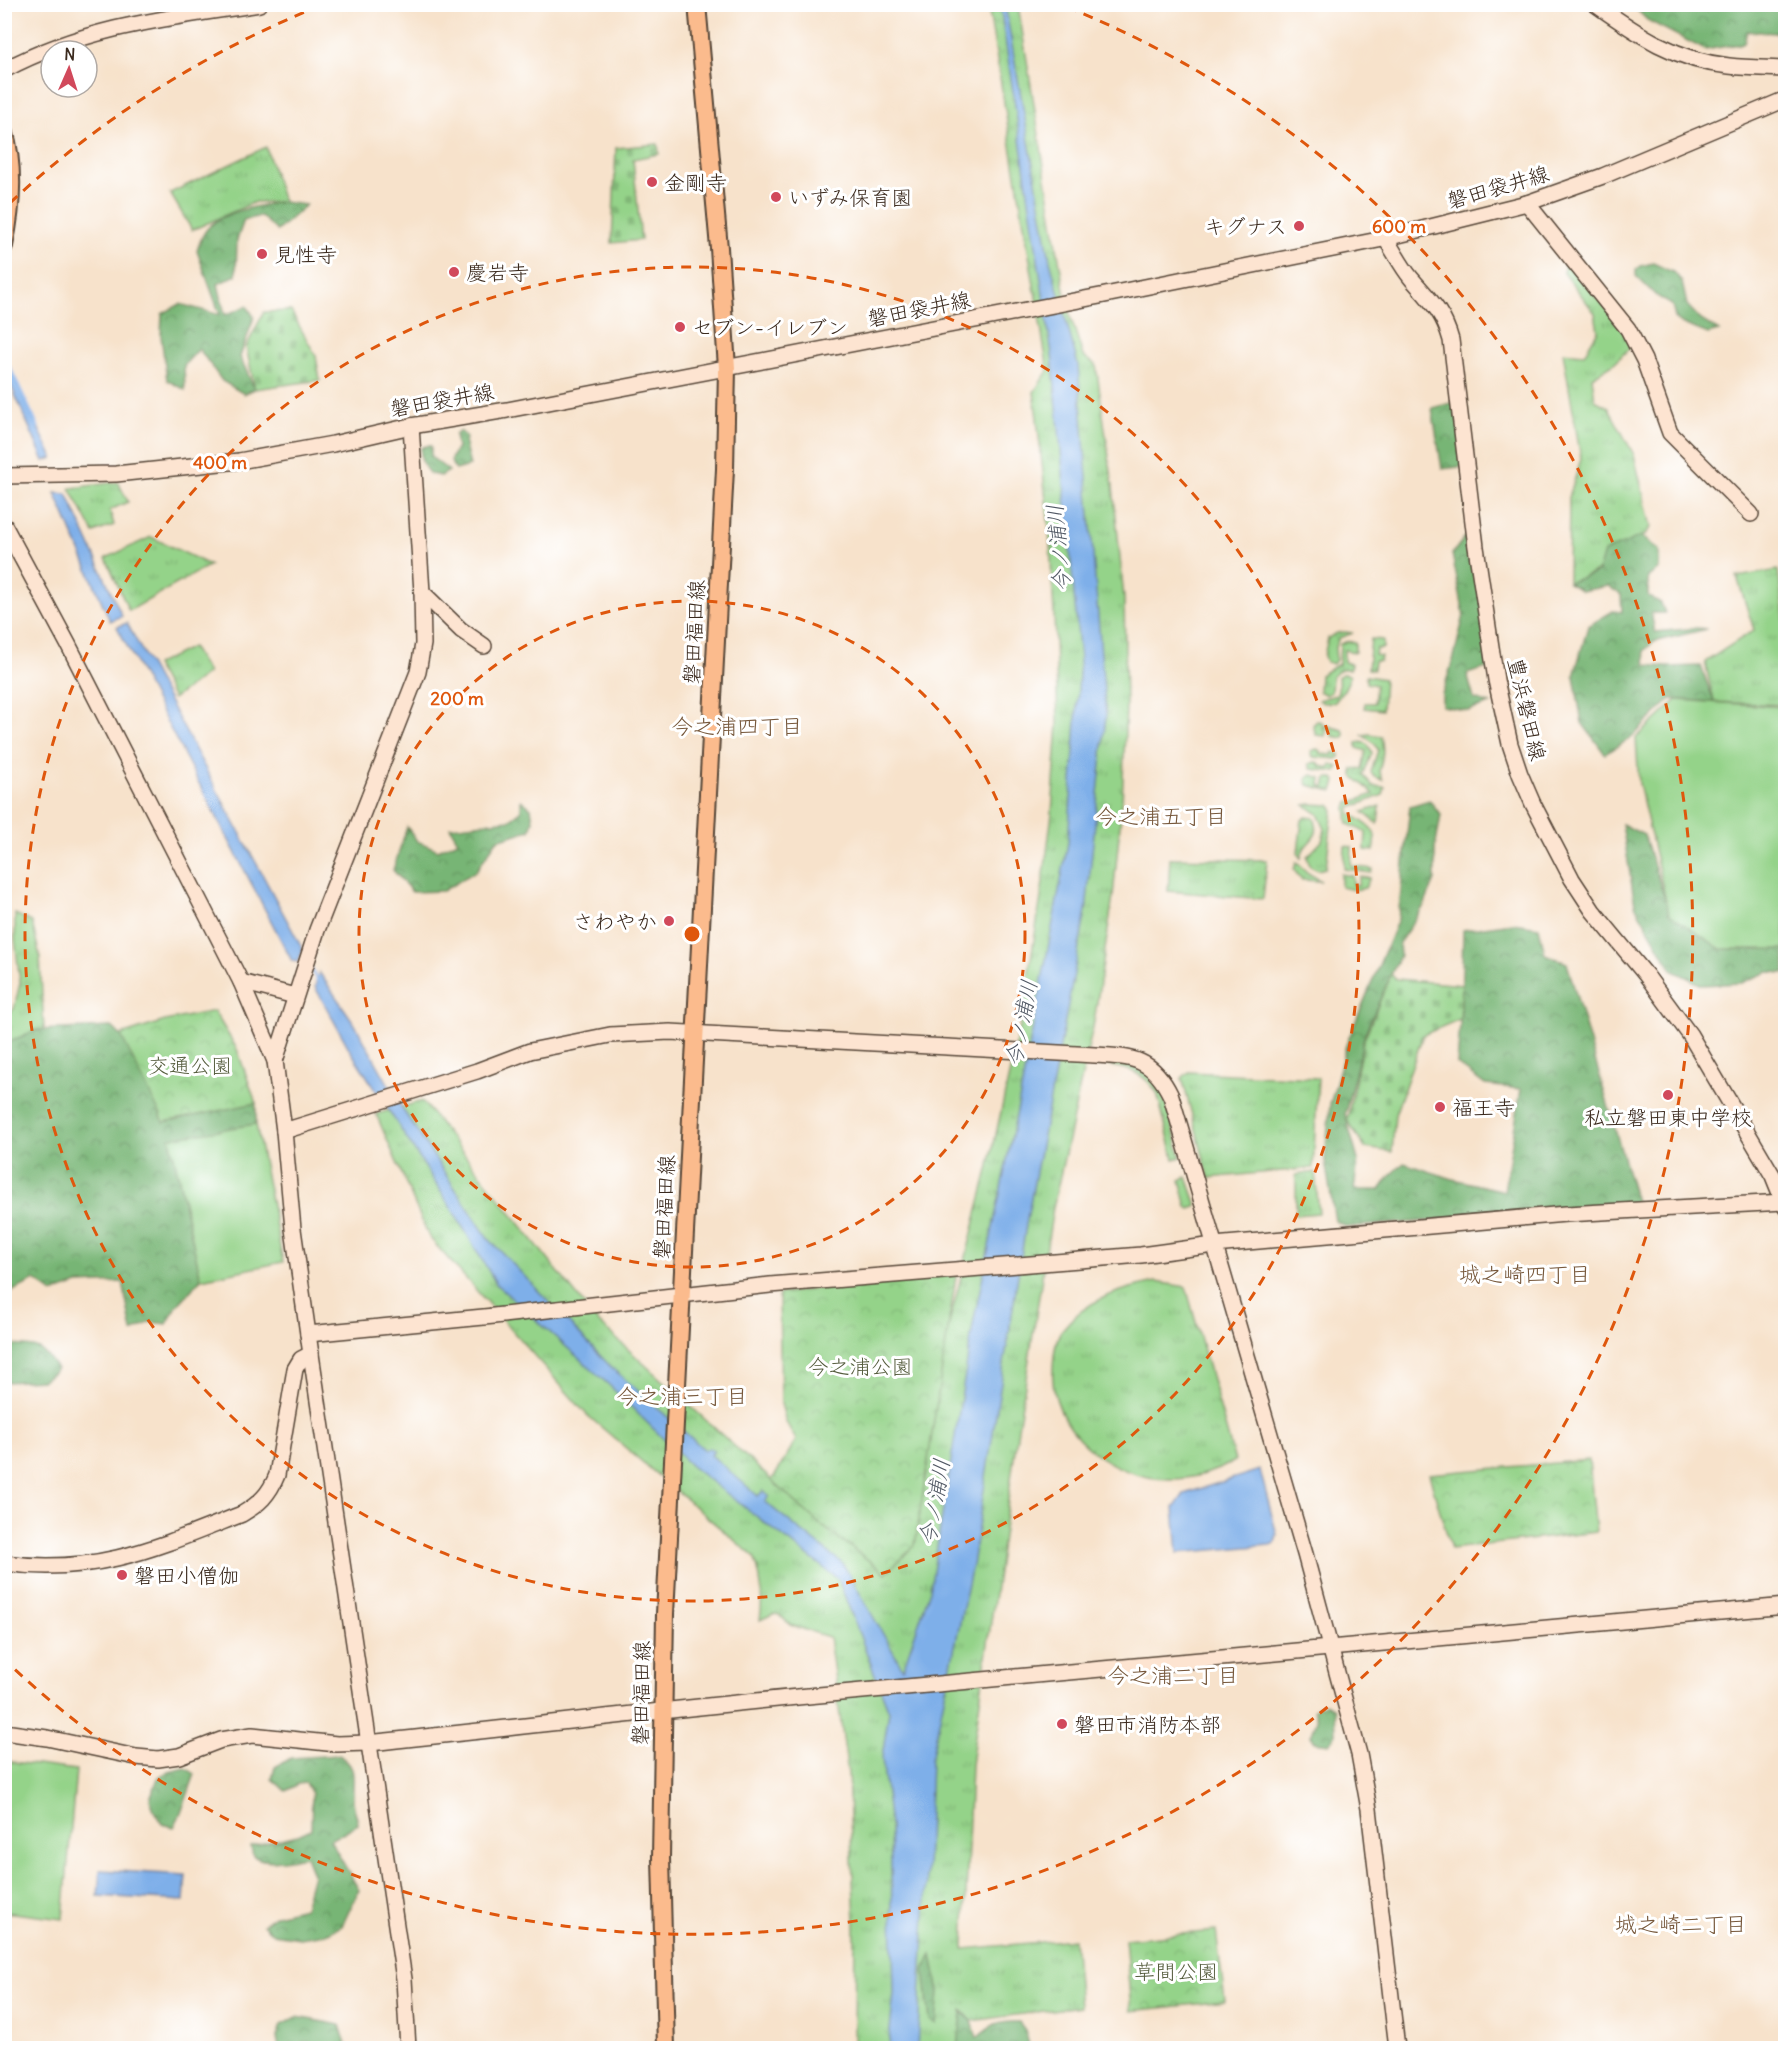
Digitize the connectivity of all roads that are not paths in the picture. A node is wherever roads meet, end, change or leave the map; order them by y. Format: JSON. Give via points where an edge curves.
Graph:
{"nodes":[{"id":1,"x":259,"y":4,"type":"edge"},
{"id":2,"x":696,"y":4,"type":"edge"},
{"id":3,"x":1595,"y":4,"type":"edge"},
{"id":4,"x":1785,"y":69,"type":"edge"},
{"id":5,"x":4,"y":70,"type":"edge"},
{"id":6,"x":1785,"y":99,"type":"edge"},
{"id":7,"x":4,"y":130,"type":"edge"},
{"id":8,"x":1527,"y":203,"type":"junction"},
{"id":9,"x":1385,"y":238,"type":"junction"},
{"id":10,"x":4,"y":246,"type":"edge"},
{"id":11,"x":727,"y":368,"type":"junction"},
{"id":12,"x":411,"y":426,"type":"junction"},
{"id":13,"x":4,"y":476,"type":"edge"},
{"id":14,"x":1751,"y":514,"type":"dead end"},
{"id":15,"x":4,"y":525,"type":"edge"},
{"id":16,"x":422,"y":592,"type":"junction"},
{"id":17,"x":484,"y":646,"type":"dead end"},
{"id":18,"x":242,"y":982,"type":"junction"},
{"id":19,"x":295,"y":996,"type":"junction"},
{"id":20,"x":695,"y":1034,"type":"junction"},
{"id":21,"x":275,"y":1061,"type":"junction"},
{"id":22,"x":284,"y":1131,"type":"junction"},
{"id":23,"x":1785,"y":1205,"type":"edge"},
{"id":24,"x":1214,"y":1245,"type":"junction"},
{"id":25,"x":682,"y":1296,"type":"junction"},
{"id":26,"x":308,"y":1334,"type":"junction"},
{"id":27,"x":311,"y":1354,"type":"junction"},
{"id":28,"x":4,"y":1563,"type":"edge"},
{"id":29,"x":1785,"y":1606,"type":"edge"},
{"id":30,"x":1331,"y":1647,"type":"junction"},
{"id":31,"x":662,"y":1712,"type":"junction"},
{"id":32,"x":4,"y":1732,"type":"edge"},
{"id":33,"x":368,"y":1743,"type":"junction"},
{"id":34,"x":408,"y":2049,"type":"edge"},
{"id":35,"x":666,"y":2049,"type":"edge"},
{"id":36,"x":1397,"y":2049,"type":"edge"}],
"edges":[{"from":1,"to":5,"type":"street","via":[[89,34]]},
{"from":2,"to":11,"type":"main road","name":"磐田福田線"},
{"from":3,"to":4,"type":"street","via":[[1639,35],[1684,56],[1728,66]]},
{"from":6,"to":8,"type":"street","name":"磐田袋井線","via":[[1625,167]]},
{"from":7,"to":10,"type":"main road","via":[[11,171]]},
{"from":8,"to":9,"type":"street","name":"磐田袋井線"},
{"from":8,"to":14,"type":"street","via":[[1628,329],[1644,360],[1670,433]]},
{"from":9,"to":11,"type":"street","name":"磐田袋井線"},
{"from":9,"to":23,"type":"street","name":"豊浜磐田線","via":[[1409,276],[1447,323],[1496,680],[1520,774],[1572,879],[1690,1035],[1773,1176]]},
{"from":11,"to":12,"type":"street","name":"磐田袋井線"},
{"from":11,"to":20,"type":"main road","name":"磐田福田線"},
{"from":12,"to":13,"type":"street","name":"磐田袋井線","via":[[239,461],[116,474]]},
{"from":12,"to":16,"type":"street"},
{"from":15,"to":18,"type":"street"},
{"from":16,"to":17,"type":"street","via":[[461,630]]},
{"from":16,"to":19,"type":"street","via":[[423,644],[418,672]]},
{"from":18,"to":19,"type":"street"},
{"from":18,"to":21,"type":"street"},
{"from":19,"to":21,"type":"street"},
{"from":20,"to":22,"type":"street","via":[[610,1035],[530,1051]]},
{"from":20,"to":24,"type":"street","via":[[1083,1054],[1130,1057],[1143,1062],[1156,1071],[1171,1096]]},
{"from":20,"to":25,"type":"main road","name":"磐田福田線"},
{"from":21,"to":22,"type":"street"},
{"from":22,"to":26,"type":"street"},
{"from":23,"to":24,"type":"street","via":[[1566,1214]]},
{"from":24,"to":25,"type":"street"},
{"from":24,"to":30,"type":"street"},
{"from":25,"to":26,"type":"street"},
{"from":25,"to":31,"type":"main road","name":"磐田福田線"},
{"from":26,"to":27,"type":"street"},
{"from":27,"to":28,"type":"street","via":[[301,1359],[295,1369],[277,1475],[271,1491],[258,1504],[210,1527],[118,1559],[53,1568]]},
{"from":27,"to":33,"type":"street"},
{"from":29,"to":30,"type":"street"},
{"from":30,"to":31,"type":"street"},
{"from":30,"to":36,"type":"street","via":[[1363,1774]]},
{"from":31,"to":33,"type":"street"},
{"from":31,"to":35,"type":"main road","name":"磐田福田線"},
{"from":32,"to":33,"type":"street","via":[[158,1759],[252,1735],[328,1744]]},
{"from":33,"to":34,"type":"street","via":[[404,1979]]}]}
